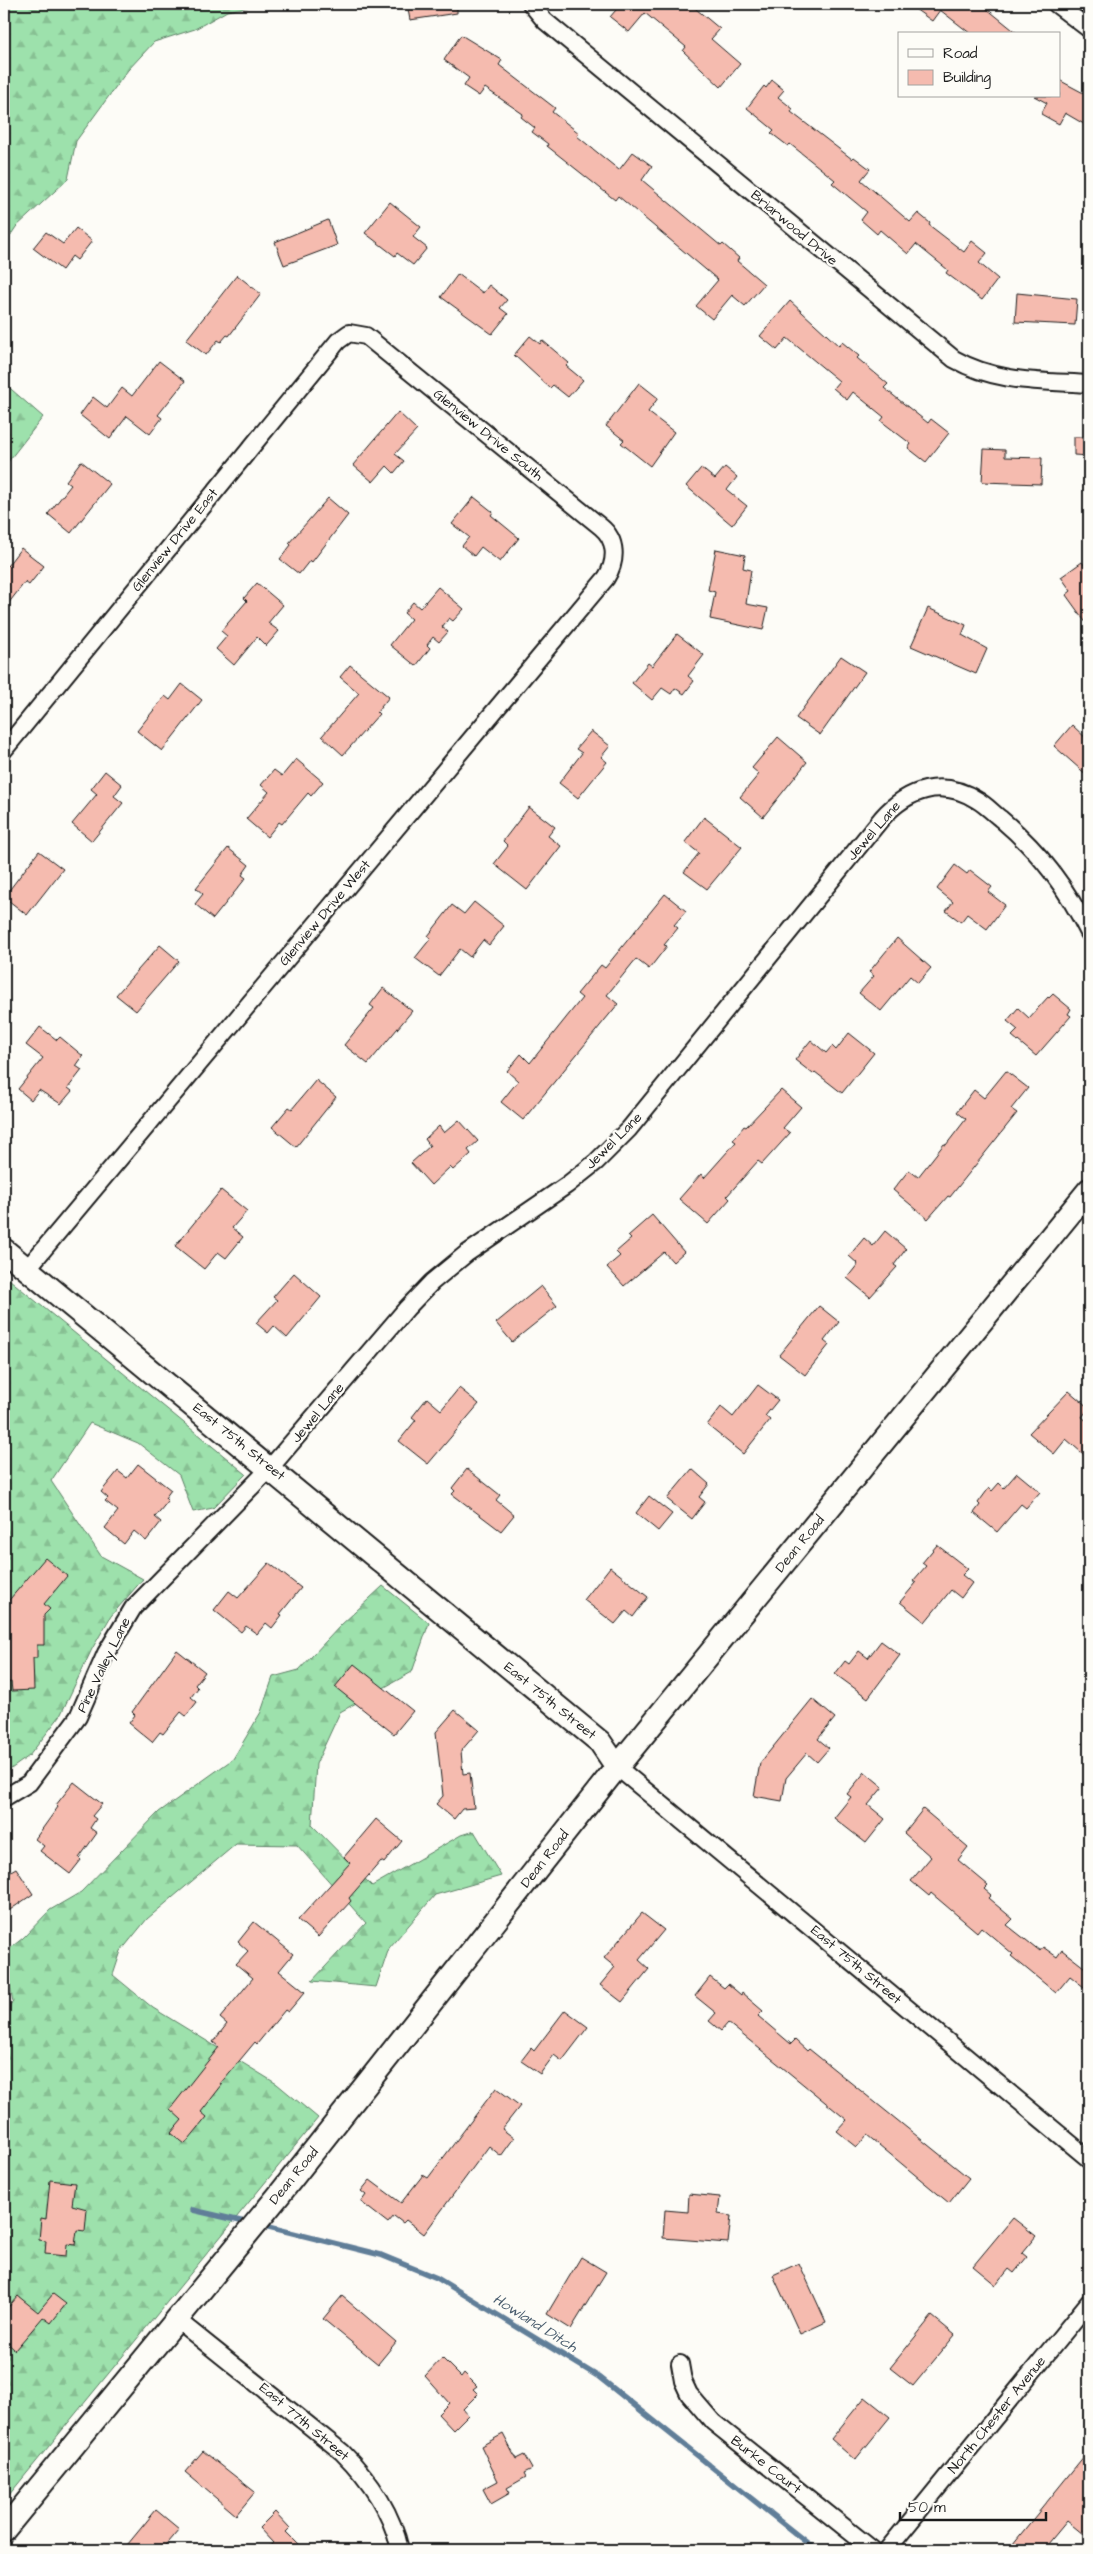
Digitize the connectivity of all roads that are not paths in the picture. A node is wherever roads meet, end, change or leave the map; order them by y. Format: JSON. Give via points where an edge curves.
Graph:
{"nodes":[{"id":1,"x":531,"y":4,"type":"edge"},
{"id":2,"x":1056,"y":4,"type":"edge"},
{"id":3,"x":1089,"y":29,"type":"edge"},
{"id":4,"x":349,"y":333,"type":"joint"},
{"id":5,"x":1089,"y":384,"type":"edge"},
{"id":6,"x":614,"y":552,"type":"joint"},
{"id":7,"x":4,"y":750,"type":"edge"},
{"id":8,"x":1089,"y":933,"type":"edge"},
{"id":9,"x":1089,"y":1190,"type":"edge"},
{"id":10,"x":4,"y":1250,"type":"edge"},
{"id":11,"x":27,"y":1269,"type":"junction"},
{"id":12,"x":270,"y":1468,"type":"junction"},
{"id":13,"x":618,"y":1767,"type":"junction"},
{"id":14,"x":4,"y":1798,"type":"edge"},
{"id":15,"x":1089,"y":2159,"type":"edge"},
{"id":16,"x":1089,"y":2302,"type":"edge"},
{"id":17,"x":176,"y":2319,"type":"junction"},
{"id":18,"x":680,"y":2364,"type":"dead end"},
{"id":19,"x":4,"y":2530,"type":"edge"},
{"id":20,"x":400,"y":2550,"type":"edge"},
{"id":21,"x":873,"y":2550,"type":"edge"},
{"id":22,"x":887,"y":2550,"type":"edge"}],
"edges":[{"from":1,"to":5,"type":"street","name":"Briarwood Drive","via":[[559,33],[954,359],[986,375],[1013,380]]},
{"from":2,"to":3,"type":"street"},
{"from":4,"to":6,"type":"street","name":"Glenview Drive South","via":[[366,336],[601,527],[610,536]]},
{"from":4,"to":7,"type":"street","name":"Glenview Drive East","via":[[338,341]]},
{"from":6,"to":11,"type":"street","name":"Glenview Drive West","via":[[606,578]]},
{"from":8,"to":12,"type":"street","name":"Jewel Lane","via":[[1055,874],[1025,840],[969,795],[948,789],[930,789],[905,797],[882,818],[616,1142],[567,1185],[480,1243],[432,1282]]},
{"from":9,"to":13,"type":"street","name":"Dean Road"},
{"from":10,"to":11,"type":"street","name":"East 75th Street"},
{"from":11,"to":12,"type":"street","name":"East 75th Street"},
{"from":12,"to":13,"type":"street","name":"East 75th Street","via":[[600,1742]]},
{"from":12,"to":14,"type":"street","name":"Pine Valley Lane","via":[[133,1608],[106,1654],[78,1717],[29,1783]]},
{"from":13,"to":15,"type":"street","name":"East 75th Street"},
{"from":13,"to":17,"type":"street","name":"Dean Road","via":[[279,2195]]},
{"from":16,"to":22,"type":"street","name":"North Chester Avenue"},
{"from":17,"to":19,"type":"street","name":"Dean Road"},
{"from":17,"to":20,"type":"street","name":"East 77th Street","via":[[342,2452],[386,2512]]},
{"from":18,"to":21,"type":"street","name":"Burke Court","via":[[689,2394],[713,2422]]}]}
